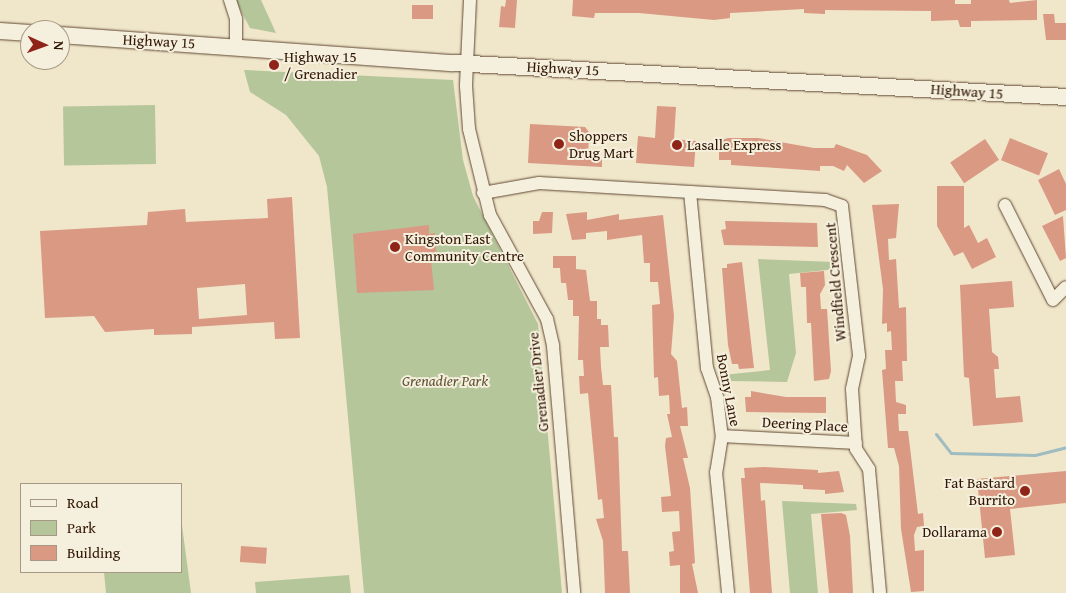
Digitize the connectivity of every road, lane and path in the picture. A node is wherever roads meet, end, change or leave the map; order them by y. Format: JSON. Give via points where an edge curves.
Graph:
{"nodes":[{"id":1,"x":230,"y":0,"type":"edge"},
{"id":2,"x":470,"y":0,"type":"edge"},
{"id":3,"x":0,"y":31,"type":"edge"},
{"id":4,"x":20,"y":32,"type":"edge"},
{"id":5,"x":70,"y":36,"type":"edge"},
{"id":6,"x":236,"y":46,"type":"junction"},
{"id":7,"x":467,"y":64,"type":"junction"},
{"id":8,"x":1066,"y":97,"type":"edge"},
{"id":9,"x":690,"y":192,"type":"junction"},
{"id":10,"x":483,"y":193,"type":"junction"},
{"id":11,"x":1005,"y":205,"type":"dead end"},
{"id":12,"x":1066,"y":287,"type":"edge"},
{"id":13,"x":722,"y":436,"type":"junction"},
{"id":14,"x":856,"y":443,"type":"junction"},
{"id":15,"x":574,"y":593,"type":"edge"},
{"id":16,"x":728,"y":593,"type":"edge"},
{"id":17,"x":880,"y":593,"type":"edge"}],
"edges":[{"from":1,"to":6,"type":"street","via":[[236,19]]},
{"from":2,"to":7,"type":"street","name":"Grenadier Drive"},
{"from":3,"to":4,"type":"main road"},
{"from":5,"to":6,"type":"main road","name":"Highway 15"},
{"from":6,"to":7,"type":"main road","name":"Highway 15"},
{"from":7,"to":8,"type":"main road","name":"Highway 15"},
{"from":7,"to":10,"type":"street","name":"Grenadier Drive","via":[[469,129]]},
{"from":9,"to":10,"type":"street","name":"Windfield Crescent","via":[[539,183]]},
{"from":9,"to":13,"type":"street","name":"Bonny Lane","via":[[707,368],[717,397]]},
{"from":9,"to":14,"type":"street","name":"Windfield Crescent","via":[[825,200],[842,206],[858,356],[852,389]]},
{"from":10,"to":15,"type":"street","name":"Grenadier Drive","via":[[490,215],[546,319],[552,346]]},
{"from":11,"to":12,"type":"street","via":[[1053,300]]},
{"from":13,"to":14,"type":"street","name":"Deering Place"},
{"from":13,"to":16,"type":"street","name":"Bonny Lane","via":[[716,472]]},
{"from":14,"to":17,"type":"street","name":"Windfield Crescent","via":[[869,469]]}]}
